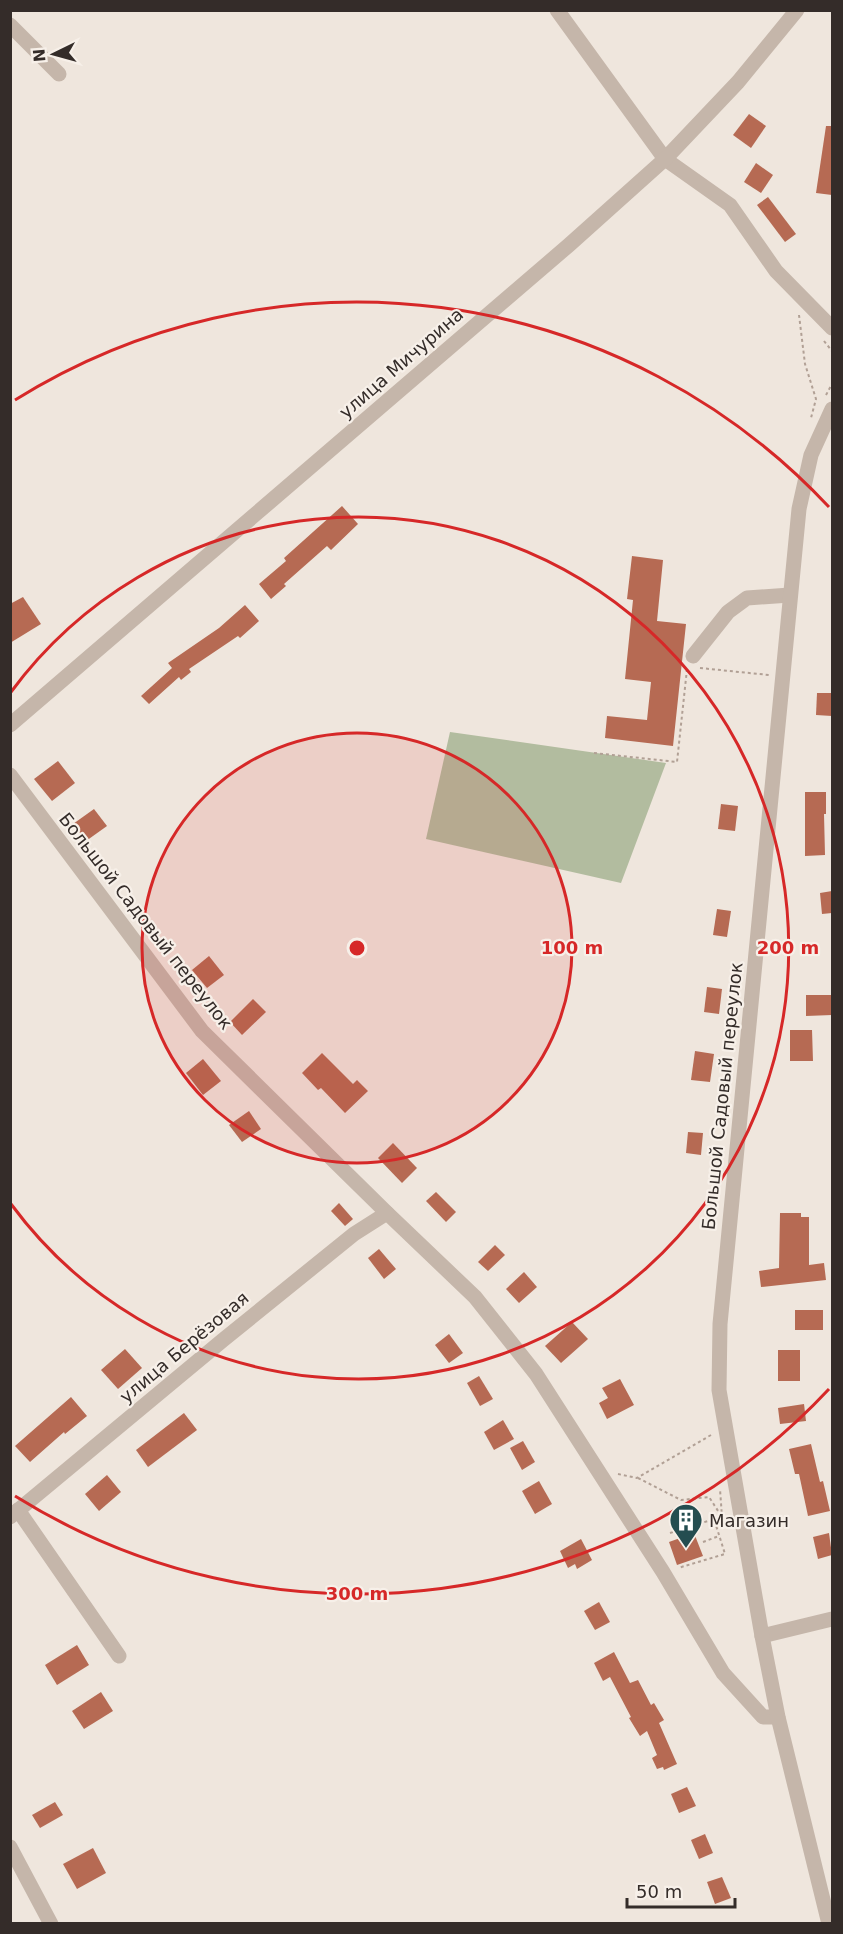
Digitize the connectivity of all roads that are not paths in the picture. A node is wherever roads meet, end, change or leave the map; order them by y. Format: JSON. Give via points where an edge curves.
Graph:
{"nodes":[{"id":1,"x":557,"y":10,"type":"edge"},
{"id":2,"x":797,"y":10,"type":"edge"},
{"id":3,"x":10,"y":25,"type":"edge"},
{"id":4,"x":59,"y":74,"type":"dead end"},
{"id":5,"x":665,"y":159,"type":"junction"},
{"id":6,"x":832,"y":328,"type":"edge"},
{"id":7,"x":832,"y":409,"type":"edge"},
{"id":8,"x":790,"y":594,"type":"junction"},
{"id":9,"x":693,"y":664,"type":"road end"},
{"id":10,"x":10,"y":725,"type":"edge"},
{"id":11,"x":10,"y":775,"type":"edge"},
{"id":12,"x":387,"y":1214,"type":"junction"},
{"id":13,"x":14,"y":1514,"type":"edge"},
{"id":14,"x":832,"y":1619,"type":"edge"},
{"id":15,"x":762,"y":1636,"type":"junction"},
{"id":16,"x":119,"y":1656,"type":"dead end"},
{"id":17,"x":778,"y":1717,"type":"junction"},
{"id":18,"x":10,"y":1847,"type":"edge"},
{"id":19,"x":51,"y":1923,"type":"edge"},
{"id":20,"x":829,"y":1923,"type":"edge"}],
"edges":[{"from":1,"to":5,"type":"street"},
{"from":2,"to":5,"type":"street","name":"улица Мичурина","via":[[738,82]]},
{"from":3,"to":4,"type":"street"},
{"from":5,"to":6,"type":"street","via":[[730,205],[776,272]]},
{"from":5,"to":10,"type":"street","name":"улица Мичурина"},
{"from":7,"to":8,"type":"street","name":"Большой Садовый переулок","via":[[811,455],[799,509]]},
{"from":8,"to":9,"type":"street","via":[[747,598],[728,612]]},
{"from":8,"to":15,"type":"street","name":"Большой Садовый переулок","via":[[720,1324],[719,1390]]},
{"from":11,"to":12,"type":"street","name":"Большой Садовый переулок","via":[[202,1031]]},
{"from":12,"to":13,"type":"street","name":"улица Берёзовая","via":[[345,1241]]},
{"from":12,"to":17,"type":"street","name":"Большой Садовый переулок","via":[[475,1298],[536,1374],[723,1673],[763,1717]]},
{"from":13,"to":16,"type":"street"},
{"from":14,"to":15,"type":"street"},
{"from":15,"to":17,"type":"street","name":"Большой Садовый переулок"},
{"from":17,"to":20,"type":"street","name":"Большой Садовый переулок"},
{"from":18,"to":19,"type":"street"}]}
